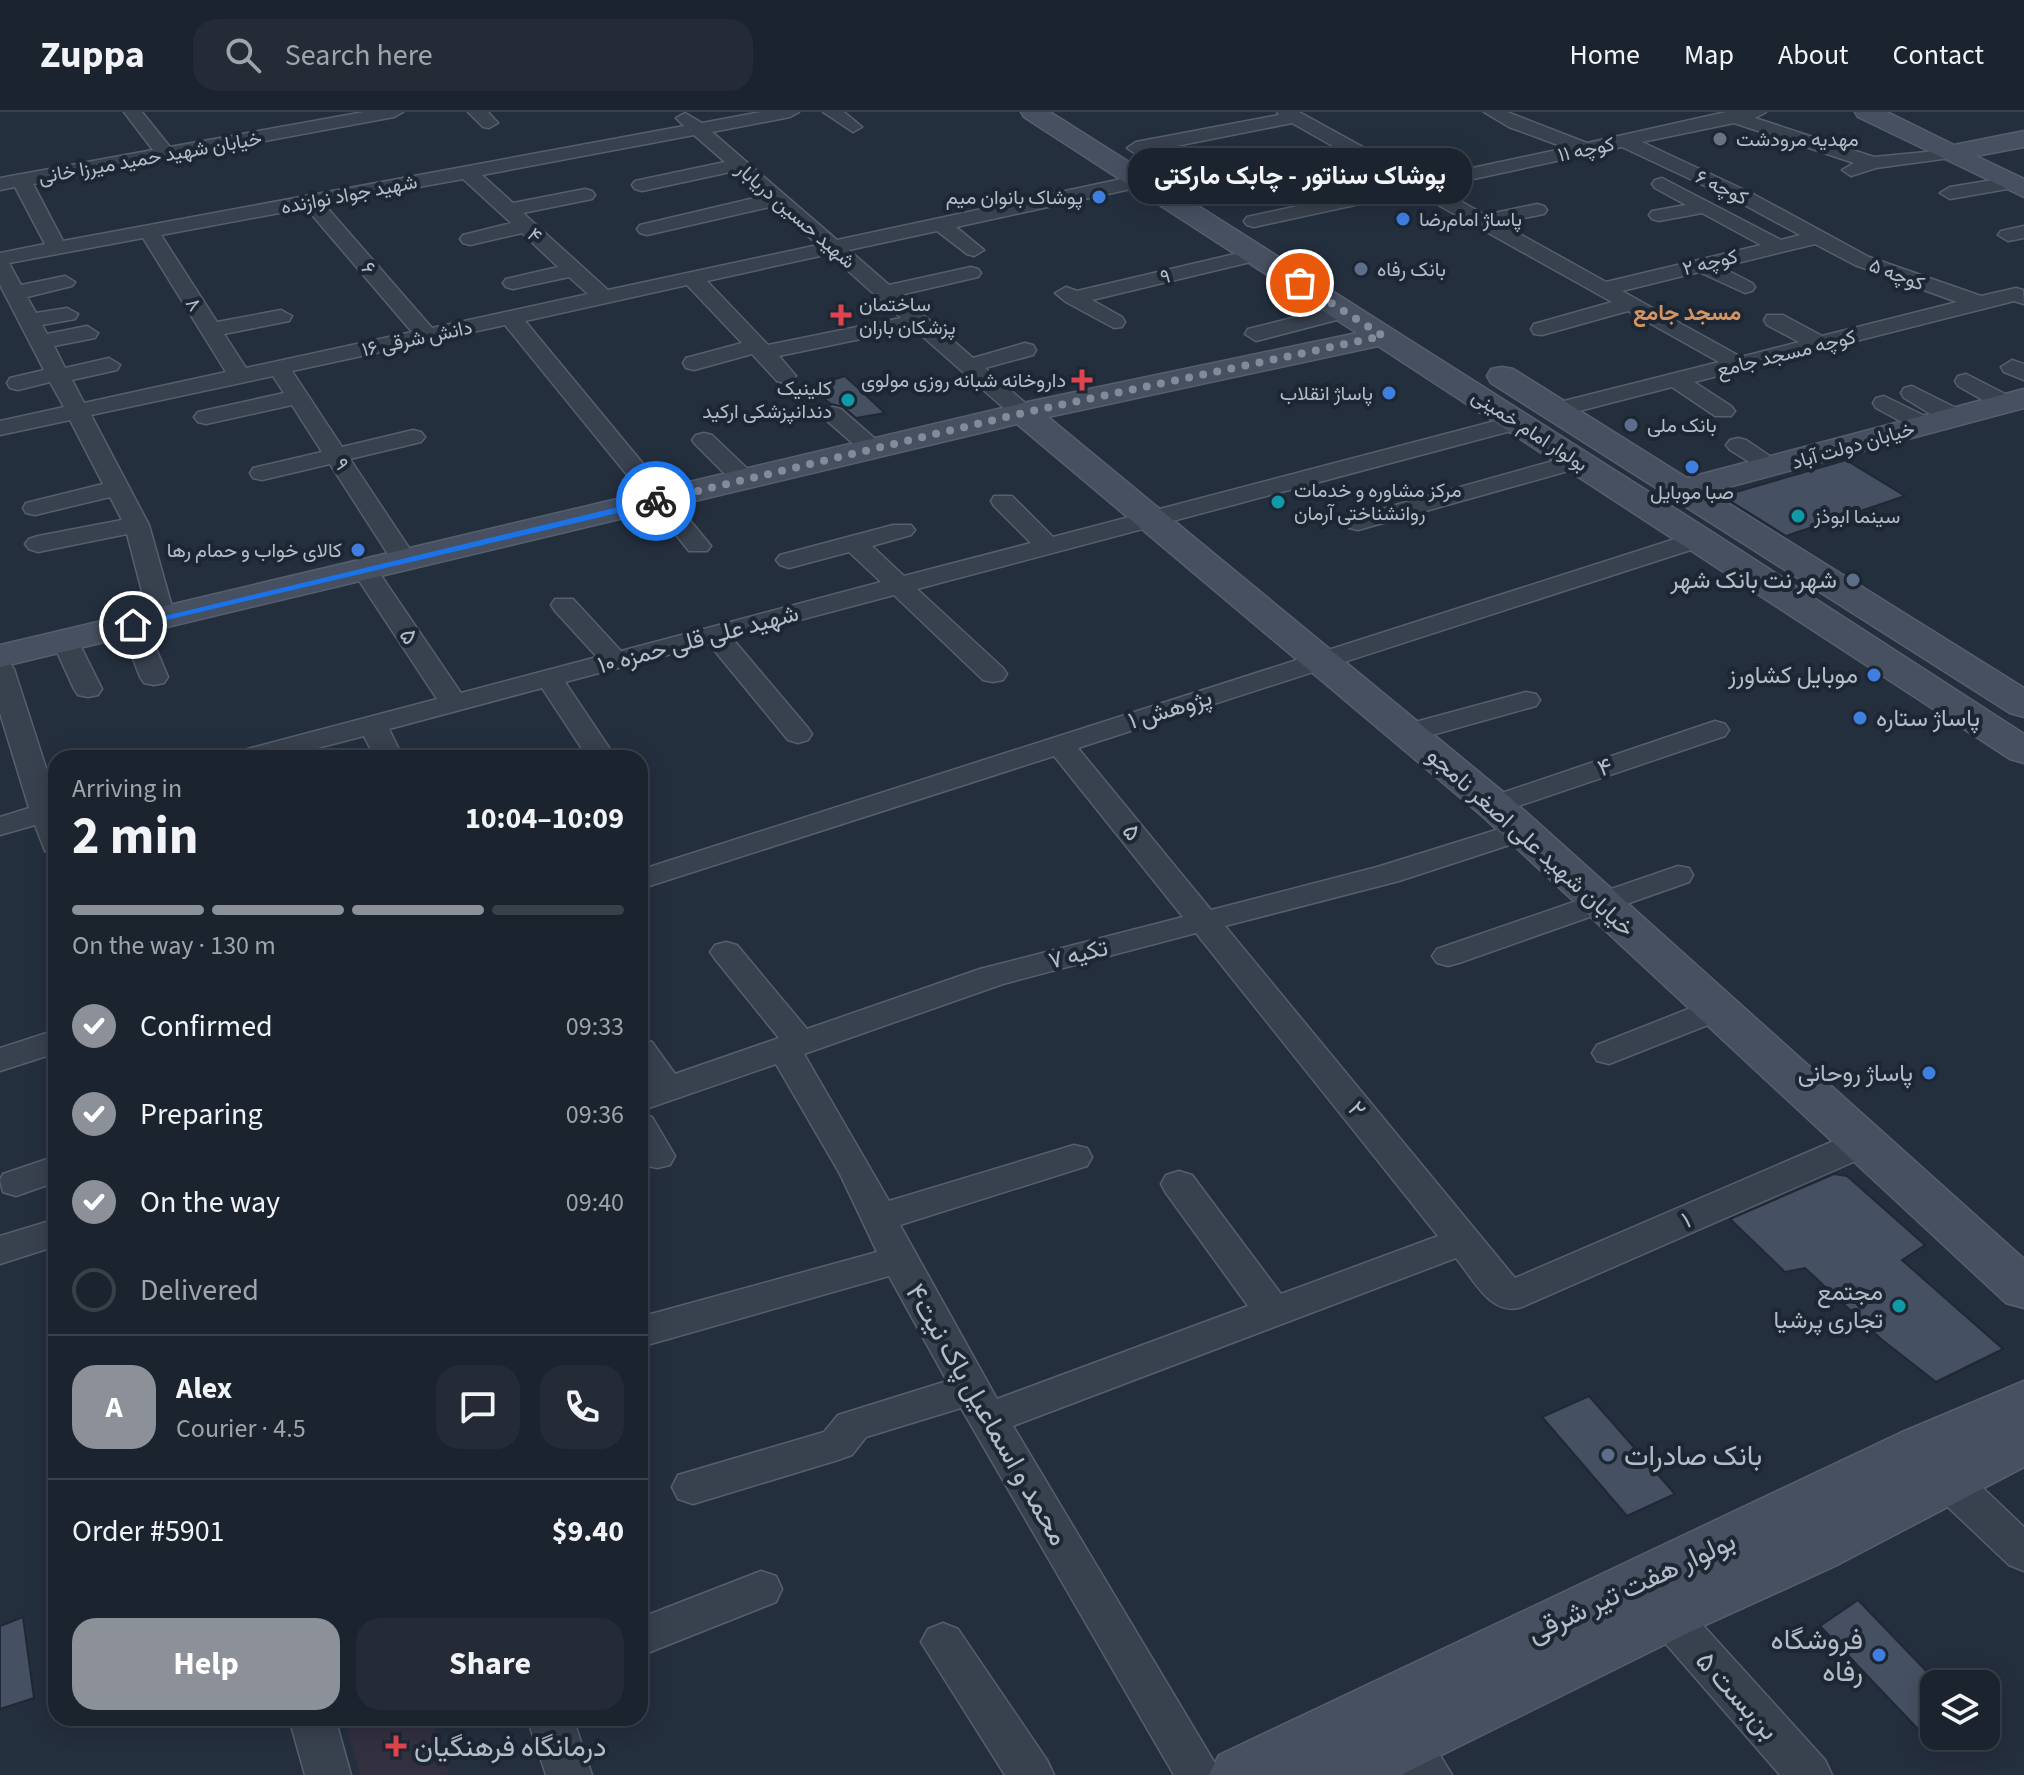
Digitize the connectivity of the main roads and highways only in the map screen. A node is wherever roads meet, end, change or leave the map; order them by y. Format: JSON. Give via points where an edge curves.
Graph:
{"nodes":[{"id":1,"x":1033,"y":112,"type":"edge"},
{"id":2,"x":1079,"y":112,"type":"edge"},
{"id":3,"x":1867,"y":112,"type":"edge"},
{"id":4,"x":2024,"y":139,"type":"edge"},
{"id":5,"x":1950,"y":153,"type":"junction"},
{"id":6,"x":2018,"y":186,"type":"edge"},
{"id":7,"x":1383,"y":336,"type":"junction"},
{"id":8,"x":1444,"y":340,"type":"dead end"},
{"id":9,"x":1481,"y":363,"type":"dead end"},
{"id":10,"x":2015,"y":400,"type":"edge"},
{"id":11,"x":1023,"y":413,"type":"junction"},
{"id":12,"x":1682,"y":489,"type":"junction"},
{"id":13,"x":0,"y":656,"type":"edge"},
{"id":14,"x":2024,"y":705,"type":"edge"},
{"id":15,"x":2024,"y":751,"type":"edge"},
{"id":16,"x":2024,"y":1289,"type":"edge"},
{"id":17,"x":2024,"y":1402,"type":"edge"},
{"id":18,"x":2024,"y":1442,"type":"edge"},
{"id":19,"x":1474,"y":1685,"type":"junction"},
{"id":20,"x":1418,"y":1758,"type":"edge"},
{"id":21,"x":1241,"y":1775,"type":"edge"},
{"id":22,"x":1338,"y":1775,"type":"edge"}],
"edges":[{"from":1,"to":7,"type":"main road","name":"بولوار امام خمینی"},
{"from":2,"to":8,"type":"main road"},
{"from":3,"to":5,"type":"main road"},
{"from":4,"to":5,"type":"main road"},
{"from":5,"to":6,"type":"main road"},
{"from":7,"to":11,"type":"main road"},
{"from":7,"to":15,"type":"main road","name":"بولوار امام خمینی"},
{"from":9,"to":12,"type":"main road","name":"بولوار امام خمینی"},
{"from":10,"to":12,"type":"main road","name":"خیابان دولت آباد"},
{"from":11,"to":13,"type":"main road"},
{"from":11,"to":16,"type":"main road","name":"خیابان شهید علی اصغر نامجو","via":[[1509,818]]},
{"from":12,"to":14,"type":"main road","name":"بولوار امام خمینی"},
{"from":17,"to":19,"type":"main road","name":"بولوار هفت تیر شرقی"},
{"from":18,"to":19,"type":"main road","name":"بولوار هفت تیر شرقی","via":[[1814,1549],[1667,1615]]},
{"from":19,"to":20,"type":"main road","name":"بولوار هفت تیر شرقی"},
{"from":19,"to":21,"type":"main road","name":"بولوار هفت تیر شرقی"},
{"from":20,"to":22,"type":"main road","name":"بولوار هفت تیر شرقی"}]}
